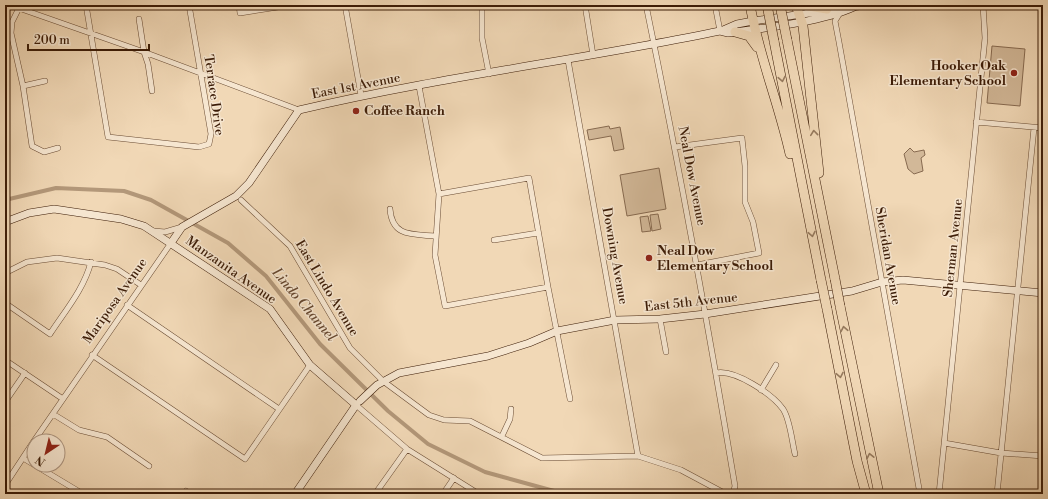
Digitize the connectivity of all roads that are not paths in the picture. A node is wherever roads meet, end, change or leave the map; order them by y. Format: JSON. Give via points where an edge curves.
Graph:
{"nodes":[{"id":1,"x":10,"y":5,"type":"edge"},
{"id":2,"x":86,"y":5,"type":"edge"},
{"id":3,"x":189,"y":5,"type":"edge"},
{"id":4,"x":238,"y":5,"type":"edge"},
{"id":5,"x":291,"y":5,"type":"edge"},
{"id":6,"x":345,"y":5,"type":"edge"},
{"id":7,"x":482,"y":5,"type":"edge"},
{"id":8,"x":585,"y":5,"type":"edge"},
{"id":9,"x":646,"y":5,"type":"edge"},
{"id":10,"x":715,"y":5,"type":"edge"},
{"id":11,"x":750,"y":5,"type":"edge"},
{"id":12,"x":767,"y":5,"type":"edge"},
{"id":13,"x":780,"y":5,"type":"edge"},
{"id":14,"x":866,"y":5,"type":"edge"},
{"id":15,"x":983,"y":5,"type":"edge"},
{"id":16,"x":282,"y":6,"type":"edge"},
{"id":17,"x":18,"y":8,"type":"junction"},
{"id":18,"x":832,"y":9,"type":"edge"},
{"id":19,"x":800,"y":11,"type":"edge"},
{"id":20,"x":139,"y":19,"type":"dead end"},
{"id":21,"x":835,"y":21,"type":"junction"},
{"id":22,"x":754,"y":25,"type":"junction"},
{"id":23,"x":720,"y":31,"type":"junction"},
{"id":24,"x":735,"y":32,"type":"junction"},
{"id":25,"x":92,"y":34,"type":"junction"},
{"id":26,"x":655,"y":44,"type":"junction"},
{"id":27,"x":144,"y":52,"type":"junction"},
{"id":28,"x":761,"y":54,"type":"junction"},
{"id":29,"x":593,"y":55,"type":"junction"},
{"id":30,"x":568,"y":60,"type":"junction"},
{"id":31,"x":200,"y":73,"type":"junction"},
{"id":32,"x":489,"y":74,"type":"junction"},
{"id":33,"x":45,"y":81,"type":"dead end"},
{"id":34,"x":23,"y":86,"type":"junction"},
{"id":35,"x":419,"y":86,"type":"junction"},
{"id":36,"x":152,"y":91,"type":"dead end"},
{"id":37,"x":361,"y":95,"type":"junction"},
{"id":38,"x":299,"y":110,"type":"junction"},
{"id":39,"x":976,"y":122,"type":"junction"},
{"id":40,"x":1034,"y":128,"type":"junction"},
{"id":41,"x":1043,"y":128,"type":"edge"},
{"id":42,"x":675,"y":147,"type":"junction"},
{"id":43,"x":58,"y":148,"type":"dead end"},
{"id":44,"x":439,"y":194,"type":"junction"},
{"id":45,"x":239,"y":198,"type":"junction"},
{"id":46,"x":390,"y":209,"type":"dead end"},
{"id":47,"x":808,"y":214,"type":"junction"},
{"id":48,"x":821,"y":214,"type":"junction"},
{"id":49,"x":5,"y":222,"type":"edge"},
{"id":50,"x":182,"y":228,"type":"junction"},
{"id":51,"x":154,"y":231,"type":"junction"},
{"id":52,"x":538,"y":233,"type":"junction"},
{"id":53,"x":435,"y":236,"type":"junction"},
{"id":54,"x":494,"y":240,"type":"dead end"},
{"id":55,"x":171,"y":243,"type":"junction"},
{"id":56,"x":91,"y":262,"type":"junction"},
{"id":57,"x":697,"y":265,"type":"junction"},
{"id":58,"x":5,"y":273,"type":"edge"},
{"id":59,"x":882,"y":282,"type":"junction"},
{"id":60,"x":960,"y":284,"type":"junction"},
{"id":61,"x":141,"y":285,"type":"junction"},
{"id":62,"x":548,"y":287,"type":"junction"},
{"id":63,"x":1018,"y":290,"type":"junction"},
{"id":64,"x":1043,"y":293,"type":"edge"},
{"id":65,"x":5,"y":302,"type":"edge"},
{"id":66,"x":127,"y":305,"type":"junction"},
{"id":67,"x":705,"y":314,"type":"junction"},
{"id":68,"x":660,"y":319,"type":"junction"},
{"id":69,"x":615,"y":320,"type":"junction"},
{"id":70,"x":557,"y":330,"type":"junction"},
{"id":71,"x":666,"y":352,"type":"dead end"},
{"id":72,"x":92,"y":355,"type":"junction"},
{"id":73,"x":5,"y":360,"type":"edge"},
{"id":74,"x":310,"y":365,"type":"junction"},
{"id":75,"x":776,"y":365,"type":"dead end"},
{"id":76,"x":25,"y":373,"type":"junction"},
{"id":77,"x":716,"y":373,"type":"junction"},
{"id":78,"x":380,"y":383,"type":"junction"},
{"id":79,"x":761,"y":390,"type":"junction"},
{"id":80,"x":63,"y":399,"type":"junction"},
{"id":81,"x":570,"y":399,"type":"dead end"},
{"id":82,"x":5,"y":402,"type":"edge"},
{"id":83,"x":358,"y":403,"type":"junction"},
{"id":84,"x":279,"y":409,"type":"junction"},
{"id":85,"x":512,"y":409,"type":"dead end"},
{"id":86,"x":53,"y":414,"type":"junction"},
{"id":87,"x":40,"y":433,"type":"edge"},
{"id":88,"x":502,"y":436,"type":"junction"},
{"id":89,"x":944,"y":443,"type":"junction"},
{"id":90,"x":407,"y":449,"type":"junction"},
{"id":91,"x":26,"y":453,"type":"edge"},
{"id":92,"x":1001,"y":453,"type":"junction"},
{"id":93,"x":795,"y":454,"type":"dead end"},
{"id":94,"x":638,"y":456,"type":"junction"},
{"id":95,"x":1043,"y":456,"type":"edge"},
{"id":96,"x":23,"y":458,"type":"junction"},
{"id":97,"x":149,"y":466,"type":"dead end"},
{"id":98,"x":454,"y":478,"type":"junction"},
{"id":99,"x":5,"y":485,"type":"edge"},
{"id":100,"x":186,"y":491,"type":"dead end"},
{"id":101,"x":83,"y":494,"type":"edge"},
{"id":102,"x":191,"y":494,"type":"edge"},
{"id":103,"x":295,"y":494,"type":"edge"},
{"id":104,"x":375,"y":494,"type":"edge"},
{"id":105,"x":443,"y":494,"type":"edge"},
{"id":106,"x":479,"y":494,"type":"edge"},
{"id":107,"x":726,"y":494,"type":"edge"},
{"id":108,"x":733,"y":494,"type":"edge"},
{"id":109,"x":866,"y":494,"type":"edge"},
{"id":110,"x":879,"y":494,"type":"edge"},
{"id":111,"x":920,"y":494,"type":"edge"},
{"id":112,"x":939,"y":494,"type":"edge"},
{"id":113,"x":997,"y":494,"type":"edge"}],
"edges":[{"from":1,"to":17,"type":"street","name":"East 1st Avenue"},
{"from":2,"to":25,"type":"street","name":"Terrace Drive"},
{"from":3,"to":31,"type":"street","name":"Terrace Drive"},
{"from":4,"to":16,"type":"street","via":[[240,13]]},
{"from":5,"to":16,"type":"street"},
{"from":6,"to":37,"type":"street"},
{"from":7,"to":32,"type":"street","via":[[482,38]]},
{"from":8,"to":29,"type":"street"},
{"from":9,"to":26,"type":"street","name":"Neal Dow Avenue"},
{"from":10,"to":23,"type":"street"},
{"from":11,"to":22,"type":"highway"},
{"from":12,"to":47,"type":"highway","one_way":true,"bridge":true},
{"from":13,"to":48,"type":"highway","bridge":true},
{"from":14,"to":18,"type":"street","name":"East 1st Avenue"},
{"from":15,"to":39,"type":"street","name":"Sherman Avenue","via":[[985,38]]},
{"from":17,"to":25,"type":"street","name":"East 1st Avenue"},
{"from":17,"to":34,"type":"street","via":[[12,22],[11,33]]},
{"from":18,"to":19,"type":"highway"},
{"from":18,"to":19,"type":"street","name":"East 1st Avenue"},
{"from":18,"to":21,"type":"street"},
{"from":18,"to":21,"type":"street"},
{"from":19,"to":22,"type":"street","name":"East 1st Avenue"},
{"from":48,"to":19,"type":"highway","one_way":true,"via":[[820,183]]},
{"from":20,"to":27,"type":"street"},
{"from":21,"to":59,"type":"street","name":"Sheridan Avenue"},
{"from":22,"to":23,"type":"street","name":"East 1st Avenue","via":[[736,24]]},
{"from":22,"to":24,"type":"street","name":"East 1st Avenue"},
{"from":22,"to":28,"type":"highway"},
{"from":23,"to":24,"type":"street","name":"East 1st Avenue"},
{"from":23,"to":26,"type":"street","name":"East 1st Avenue"},
{"from":24,"to":28,"type":"highway","via":[[752,39]]},
{"from":25,"to":27,"type":"street","name":"East 1st Avenue"},
{"from":25,"to":31,"type":"street","name":"Terrace Drive","via":[[108,137],[199,147],[210,144],[211,134]]},
{"from":26,"to":29,"type":"street","name":"East 1st Avenue"},
{"from":26,"to":42,"type":"street","name":"Neal Dow Avenue"},
{"from":27,"to":31,"type":"street","name":"East 1st Avenue"},
{"from":27,"to":36,"type":"street"},
{"from":28,"to":47,"type":"highway"},
{"from":29,"to":30,"type":"street","name":"East 1st Avenue"},
{"from":30,"to":32,"type":"street","name":"East 1st Avenue"},
{"from":30,"to":69,"type":"street","name":"Downing Avenue"},
{"from":31,"to":38,"type":"street","name":"East 1st Avenue"},
{"from":32,"to":35,"type":"street","name":"East 1st Avenue"},
{"from":33,"to":34,"type":"street"},
{"from":34,"to":43,"type":"street","via":[[32,146],[44,152]]},
{"from":35,"to":37,"type":"street","name":"East 1st Avenue"},
{"from":35,"to":44,"type":"street"},
{"from":37,"to":38,"type":"street","name":"East 1st Avenue"},
{"from":38,"to":45,"type":"street","name":"Mariposa Avenue"},
{"from":39,"to":40,"type":"street"},
{"from":39,"to":60,"type":"street","name":"Sherman Avenue"},
{"from":40,"to":41,"type":"street"},
{"from":40,"to":63,"type":"street"},
{"from":42,"to":57,"type":"street","name":"Neal Dow Avenue"},
{"from":42,"to":57,"type":"street","via":[[742,138],[745,202],[753,222],[758,253]]},
{"from":44,"to":52,"type":"street","via":[[529,178]]},
{"from":44,"to":53,"type":"street"},
{"from":45,"to":50,"type":"street","name":"Mariposa Avenue","via":[[211,210]]},
{"from":45,"to":78,"type":"street","name":"East Lindo Avenue","via":[[290,246],[346,341]]},
{"from":46,"to":53,"type":"street","via":[[393,224],[400,231]]},
{"from":47,"to":109,"type":"highway","one_way":true,"bridge":true,"via":[[857,461]]},
{"from":110,"to":48,"type":"highway","one_way":true,"bridge":true},
{"from":49,"to":51,"type":"street","name":"Manzanita Avenue","via":[[29,213],[54,209],[121,219]]},
{"from":50,"to":51,"type":"street","via":[[165,232]]},
{"from":50,"to":55,"type":"street","name":"Mariposa Avenue"},
{"from":51,"to":55,"type":"street","name":"Manzanita Avenue"},
{"from":52,"to":54,"type":"street"},
{"from":52,"to":62,"type":"street"},
{"from":53,"to":62,"type":"street","via":[[436,266],[445,306]]},
{"from":55,"to":61,"type":"street","name":"Mariposa Avenue"},
{"from":55,"to":74,"type":"street","name":"Manzanita Avenue","via":[[270,309]]},
{"from":56,"to":58,"type":"street","via":[[43,259],[27,262]]},
{"from":56,"to":61,"type":"street","via":[[117,270]]},
{"from":56,"to":65,"type":"street","via":[[79,290],[50,334]]},
{"from":57,"to":67,"type":"street","name":"Neal Dow Avenue"},
{"from":59,"to":60,"type":"street","name":"East 5th Avenue","via":[[908,280]]},
{"from":59,"to":67,"type":"street","name":"East 5th Avenue","via":[[852,291]]},
{"from":59,"to":111,"type":"street","name":"Sheridan Avenue"},
{"from":60,"to":63,"type":"street","name":"East 5th Avenue"},
{"from":60,"to":89,"type":"street","name":"Sherman Avenue"},
{"from":61,"to":66,"type":"street","name":"Mariposa Avenue"},
{"from":62,"to":70,"type":"street"},
{"from":63,"to":64,"type":"street","name":"East 5th Avenue"},
{"from":63,"to":92,"type":"street"},
{"from":66,"to":72,"type":"street","name":"Mariposa Avenue"},
{"from":66,"to":84,"type":"street"},
{"from":67,"to":68,"type":"street","name":"East 5th Avenue"},
{"from":67,"to":77,"type":"street","name":"Neal Dow Avenue"},
{"from":68,"to":69,"type":"street","name":"East 5th Avenue"},
{"from":68,"to":71,"type":"street"},
{"from":69,"to":70,"type":"street","name":"East 5th Avenue"},
{"from":69,"to":94,"type":"street","name":"Downing Avenue"},
{"from":70,"to":78,"type":"street","name":"East 5th Avenue","via":[[509,350],[410,369]]},
{"from":70,"to":81,"type":"street"},
{"from":72,"to":80,"type":"street","name":"Mariposa Avenue"},
{"from":72,"to":84,"type":"street","via":[[244,458]]},
{"from":73,"to":76,"type":"street"},
{"from":74,"to":83,"type":"street","name":"Manzanita Avenue"},
{"from":74,"to":84,"type":"street"},
{"from":75,"to":79,"type":"street"},
{"from":76,"to":80,"type":"street"},
{"from":76,"to":82,"type":"street"},
{"from":77,"to":79,"type":"street","via":[[737,375]]},
{"from":77,"to":108,"type":"street","name":"Neal Dow Avenue","via":[[735,486]]},
{"from":78,"to":83,"type":"street","name":"East 5th Avenue"},
{"from":78,"to":88,"type":"street","name":"East Lindo Avenue","via":[[429,415],[444,420],[470,420]]},
{"from":79,"to":93,"type":"street","via":[[783,409]]},
{"from":80,"to":86,"type":"street","name":"Mariposa Avenue"},
{"from":83,"to":90,"type":"street","name":"Manzanita Avenue"},
{"from":83,"to":103,"type":"street","name":"East 5th Avenue"},
{"from":85,"to":88,"type":"street"},
{"from":86,"to":87,"type":"street","name":"Mariposa Avenue"},
{"from":86,"to":97,"type":"street","via":[[79,430],[107,437]]},
{"from":88,"to":94,"type":"street","name":"East Lindo Avenue","via":[[538,456],[547,458]]},
{"from":89,"to":92,"type":"street"},
{"from":89,"to":112,"type":"street","name":"Sherman Avenue"},
{"from":90,"to":98,"type":"street","name":"Manzanita Avenue"},
{"from":90,"to":104,"type":"street"},
{"from":91,"to":96,"type":"street","name":"Mariposa Avenue"},
{"from":92,"to":95,"type":"street"},
{"from":92,"to":113,"type":"street"},
{"from":94,"to":107,"type":"street","name":"East Lindo Avenue","via":[[681,470]]},
{"from":96,"to":99,"type":"street","name":"Mariposa Avenue"},
{"from":96,"to":101,"type":"street"},
{"from":98,"to":105,"type":"street"},
{"from":98,"to":106,"type":"street","name":"Manzanita Avenue"},
{"from":100,"to":102,"type":"street"}]}
